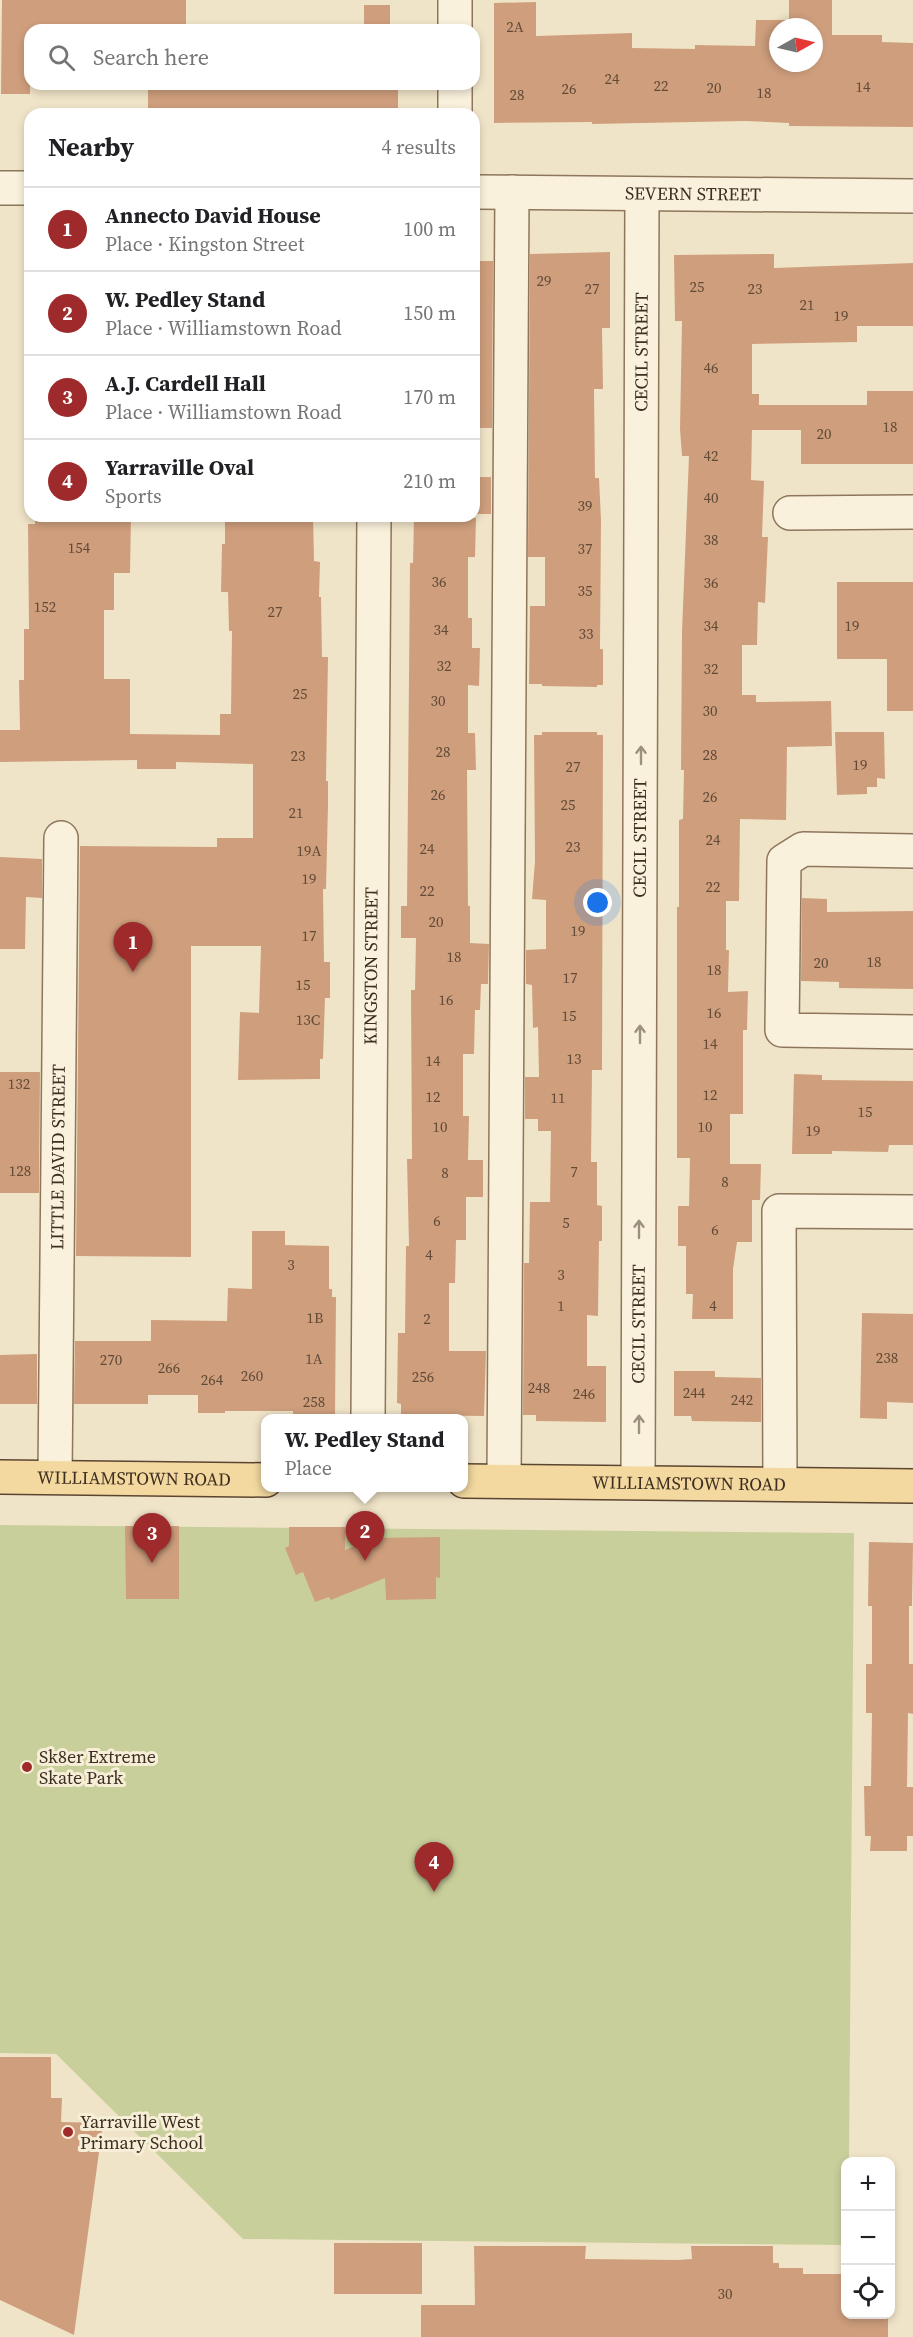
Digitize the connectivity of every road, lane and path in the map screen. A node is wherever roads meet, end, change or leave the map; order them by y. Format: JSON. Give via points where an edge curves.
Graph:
{"nodes":[{"id":1,"x":455,"y":0,"type":"edge"},
{"id":2,"x":455,"y":24,"type":"edge"},
{"id":3,"x":455,"y":90,"type":"edge"},
{"id":4,"x":455,"y":108,"type":"edge"},
{"id":5,"x":0,"y":188,"type":"edge"},
{"id":6,"x":24,"y":188,"type":"edge"},
{"id":7,"x":480,"y":192,"type":"edge"},
{"id":8,"x":512,"y":192,"type":"junction"},
{"id":9,"x":642,"y":194,"type":"junction"},
{"id":10,"x":913,"y":196,"type":"edge"},
{"id":11,"x":913,"y":512,"type":"edge"},
{"id":12,"x":790,"y":513,"type":"dead end"},
{"id":13,"x":374,"y":522,"type":"edge"},
{"id":14,"x":61,"y":838,"type":"dead end"},
{"id":15,"x":913,"y":850,"type":"edge"},
{"id":16,"x":913,"y":1032,"type":"edge"},
{"id":17,"x":913,"y":1212,"type":"edge"},
{"id":18,"x":368,"y":1414,"type":"edge"},
{"id":19,"x":0,"y":1477,"type":"edge"},
{"id":20,"x":55,"y":1477,"type":"junction"},
{"id":21,"x":261,"y":1480,"type":"edge"},
{"id":22,"x":468,"y":1481,"type":"edge"},
{"id":23,"x":504,"y":1482,"type":"junction"},
{"id":24,"x":639,"y":1482,"type":"junction"},
{"id":25,"x":780,"y":1484,"type":"junction"},
{"id":26,"x":913,"y":1486,"type":"edge"}],
"edges":[{"from":1,"to":2,"type":"street"},
{"from":3,"to":4,"type":"street"},
{"from":5,"to":6,"type":"street"},
{"from":7,"to":8,"type":"street","name":"SEVERN STREET"},
{"from":8,"to":9,"type":"street","name":"SEVERN STREET"},
{"from":8,"to":23,"type":"street"},
{"from":9,"to":10,"type":"street","name":"SEVERN STREET"},
{"from":24,"to":9,"type":"street","name":"CECIL STREET","one_way":true},
{"from":11,"to":12,"type":"street"},
{"from":13,"to":18,"type":"street","name":"KINGSTON STREET"},
{"from":14,"to":20,"type":"street","name":"LITTLE DAVID STREET"},
{"from":15,"to":16,"type":"street","via":[[803,849],[784,861],[782,1030]]},
{"from":17,"to":25,"type":"street","via":[[779,1211]]},
{"from":19,"to":20,"type":"main road","name":"WILLIAMSTOWN ROAD"},
{"from":20,"to":21,"type":"main road","name":"WILLIAMSTOWN ROAD"},
{"from":22,"to":23,"type":"main road","name":"WILLIAMSTOWN ROAD"},
{"from":23,"to":24,"type":"main road","name":"WILLIAMSTOWN ROAD"},
{"from":24,"to":25,"type":"main road","name":"WILLIAMSTOWN ROAD"},
{"from":25,"to":26,"type":"main road","name":"WILLIAMSTOWN ROAD"}]}
